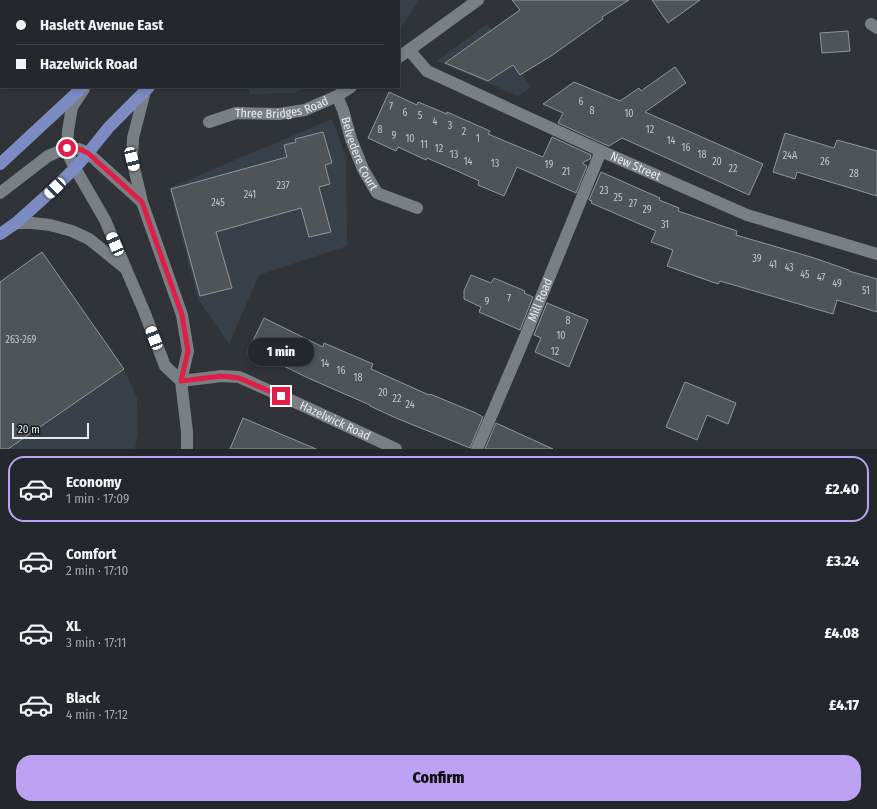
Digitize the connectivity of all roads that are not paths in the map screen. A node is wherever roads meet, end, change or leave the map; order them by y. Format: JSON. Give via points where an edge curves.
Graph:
{"nodes":[{"id":1,"x":478,"y":0,"type":"edge"},
{"id":2,"x":404,"y":54,"type":"edge"},
{"id":3,"x":83,"y":88,"type":"edge"},
{"id":4,"x":83,"y":88,"type":"edge"},
{"id":5,"x":349,"y":88,"type":"edge"},
{"id":6,"x":147,"y":89,"type":"edge"},
{"id":7,"x":337,"y":96,"type":"junction"},
{"id":8,"x":209,"y":122,"type":"dead end"},
{"id":9,"x":67,"y":148,"type":"junction"},
{"id":10,"x":602,"y":151,"type":"junction"},
{"id":11,"x":88,"y":153,"type":"junction"},
{"id":12,"x":0,"y":164,"type":"edge"},
{"id":13,"x":75,"y":168,"type":"junction"},
{"id":14,"x":0,"y":193,"type":"edge"},
{"id":15,"x":142,"y":202,"type":"junction"},
{"id":16,"x":417,"y":208,"type":"dead end"},
{"id":17,"x":16,"y":223,"type":"junction"},
{"id":18,"x":0,"y":234,"type":"edge"},
{"id":19,"x":877,"y":254,"type":"edge"},
{"id":20,"x":126,"y":269,"type":"junction"},
{"id":21,"x":181,"y":381,"type":"junction"},
{"id":22,"x":187,"y":449,"type":"edge"},
{"id":23,"x":396,"y":449,"type":"edge"},
{"id":24,"x":477,"y":449,"type":"edge"}],
"edges":[{"from":1,"to":2,"type":"street"},
{"from":2,"to":10,"type":"street","name":"New Street","via":[[427,71]]},
{"from":3,"to":9,"type":"street","via":[[72,107]]},
{"from":4,"to":12,"type":"main road"},
{"from":5,"to":7,"type":"street","name":"Three Bridges Road"},
{"from":6,"to":11,"type":"main road","via":[[109,127]]},
{"from":6,"to":15,"type":"street","via":[[133,138],[132,159]]},
{"from":7,"to":8,"type":"street","name":"Three Bridges Road","via":[[305,110],[279,114],[236,113]]},
{"from":7,"to":16,"type":"street","name":"Belvedere Court","via":[[363,169],[377,193]]},
{"from":9,"to":11,"type":"street"},
{"from":9,"to":13,"type":"street"},
{"from":9,"to":14,"type":"street","via":[[48,156]]},
{"from":10,"to":19,"type":"street","name":"New Street","via":[[747,215]]},
{"from":10,"to":24,"type":"street","name":"Mill Road"},
{"from":11,"to":13,"type":"main road"},
{"from":11,"to":15,"type":"street"},
{"from":13,"to":17,"type":"main road"},
{"from":13,"to":20,"type":"street","via":[[105,220]]},
{"from":15,"to":21,"type":"street","via":[[182,315],[188,351]]},
{"from":17,"to":18,"type":"main road"},
{"from":17,"to":20,"type":"street","via":[[50,224],[72,231],[89,239]]},
{"from":20,"to":21,"type":"street","via":[[165,366]]},
{"from":21,"to":22,"type":"street"},
{"from":21,"to":23,"type":"street","name":"Hazelwick Road","via":[[222,376],[239,378]]}]}
